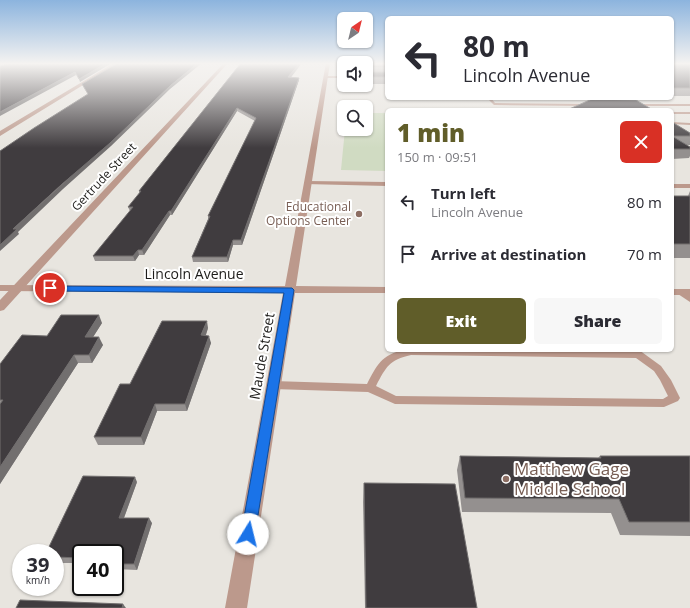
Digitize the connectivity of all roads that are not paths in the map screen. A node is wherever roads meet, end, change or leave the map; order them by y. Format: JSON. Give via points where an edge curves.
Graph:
{"nodes":[{"id":1,"x":70,"y":91,"type":"edge"},
{"id":2,"x":200,"y":91,"type":"edge"},
{"id":3,"x":323,"y":91,"type":"edge"},
{"id":4,"x":491,"y":100,"type":"edge"},
{"id":5,"x":596,"y":105,"type":"edge"},
{"id":6,"x":627,"y":105,"type":"edge"},
{"id":7,"x":690,"y":105,"type":"edge"},
{"id":8,"x":674,"y":113,"type":"edge"},
{"id":9,"x":690,"y":113,"type":"edge"},
{"id":10,"x":674,"y":123,"type":"edge"},
{"id":11,"x":690,"y":124,"type":"edge"},
{"id":12,"x":0,"y":134,"type":"edge"},
{"id":13,"x":307,"y":183,"type":"junction"},
{"id":14,"x":385,"y":184,"type":"edge"},
{"id":15,"x":674,"y":186,"type":"edge"},
{"id":16,"x":690,"y":186,"type":"edge"},
{"id":17,"x":0,"y":288,"type":"edge"},
{"id":18,"x":18,"y":288,"type":"junction"},
{"id":19,"x":289,"y":290,"type":"junction"},
{"id":20,"x":385,"y":290,"type":"edge"},
{"id":21,"x":0,"y":308,"type":"edge"},
{"id":22,"x":635,"y":353,"type":"edge"},
{"id":23,"x":273,"y":385,"type":"junction"},
{"id":24,"x":370,"y":388,"type":"junction"},
{"id":25,"x":236,"y":608,"type":"edge"}],
"edges":[{"from":1,"to":12,"type":"street"},
{"from":2,"to":18,"type":"street","name":"Gertrude Street"},
{"from":3,"to":13,"type":"street","name":"Maude Street"},
{"from":4,"to":5,"type":"lane","via":[[494,104]]},
{"from":6,"to":7,"type":"lane"},
{"from":8,"to":9,"type":"lane"},
{"from":10,"to":11,"type":"lane"},
{"from":13,"to":14,"type":"lane"},
{"from":13,"to":19,"type":"street","name":"Maude Street"},
{"from":15,"to":16,"type":"lane"},
{"from":17,"to":18,"type":"street","name":"Lincoln Avenue"},
{"from":18,"to":19,"type":"street","name":"Lincoln Avenue"},
{"from":18,"to":21,"type":"street","name":"Gertrude Street"},
{"from":19,"to":20,"type":"street","name":"Lincoln Avenue"},
{"from":19,"to":23,"type":"street","name":"Maude Street"},
{"from":22,"to":24,"type":"lane","via":[[410,352],[385,360]]},
{"from":22,"to":24,"type":"lane","via":[[655,366],[667,381],[674,398],[664,403],[394,400]]},
{"from":23,"to":24,"type":"lane"},
{"from":23,"to":25,"type":"street","name":"Maude Street"}]}
